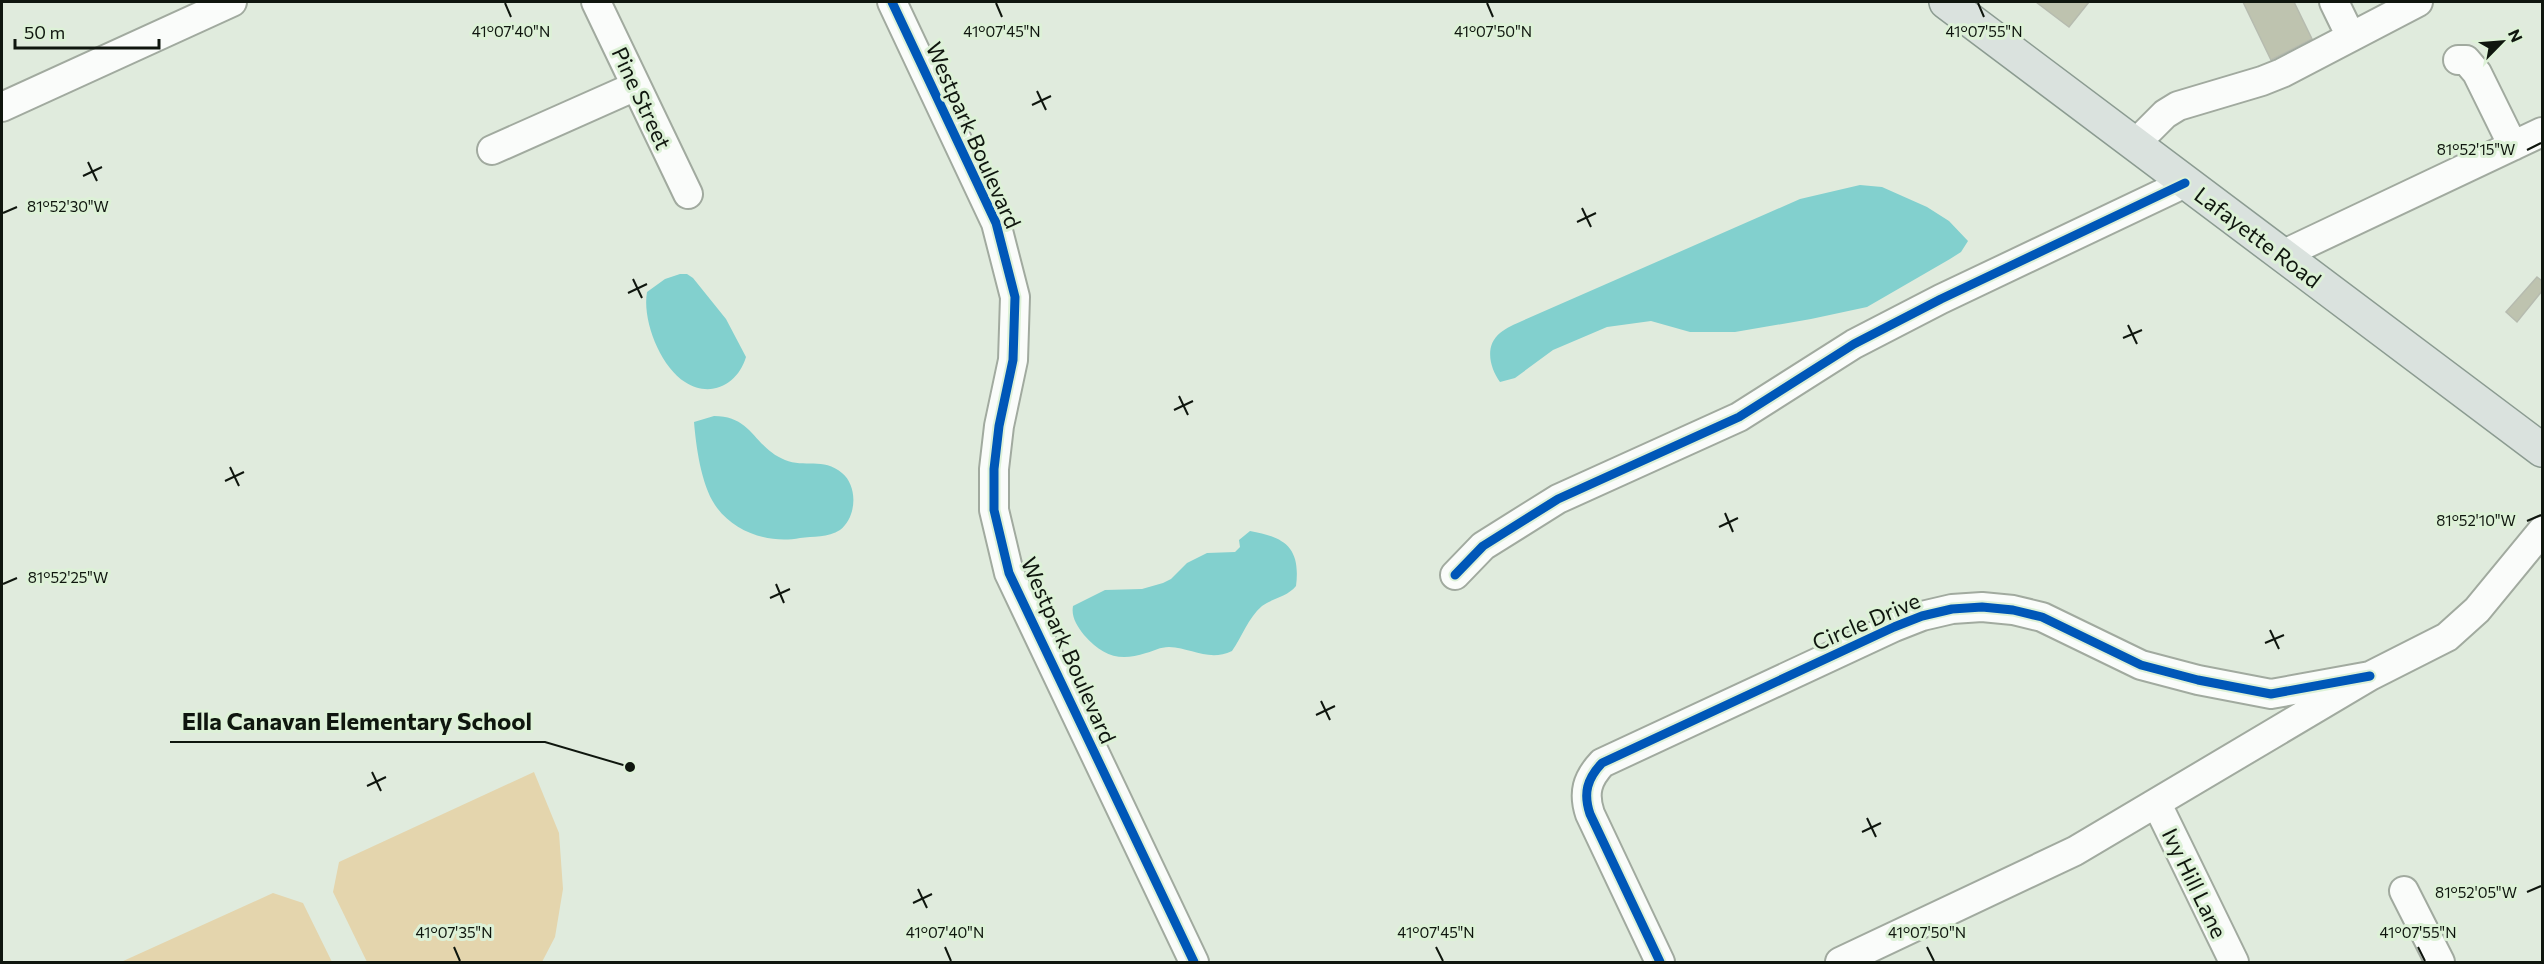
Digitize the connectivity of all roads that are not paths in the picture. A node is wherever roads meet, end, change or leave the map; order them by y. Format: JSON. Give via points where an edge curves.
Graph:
{"nodes":[{"id":1,"x":231,"y":2,"type":"edge"},
{"id":2,"x":596,"y":2,"type":"edge"},
{"id":3,"x":892,"y":2,"type":"edge"},
{"id":4,"x":1946,"y":2,"type":"edge"},
{"id":5,"x":2334,"y":2,"type":"edge"},
{"id":6,"x":2418,"y":2,"type":"edge"},
{"id":7,"x":2351,"y":36,"type":"junction"},
{"id":8,"x":2457,"y":60,"type":"dead end"},
{"id":9,"x":636,"y":86,"type":"junction"},
{"id":10,"x":2,"y":107,"type":"edge"},
{"id":11,"x":2542,"y":132,"type":"edge"},
{"id":12,"x":2134,"y":145,"type":"junction"},
{"id":13,"x":2513,"y":146,"type":"junction"},
{"id":14,"x":492,"y":150,"type":"dead end"},
{"id":15,"x":2185,"y":183,"type":"junction"},
{"id":16,"x":688,"y":195,"type":"dead end"},
{"id":17,"x":2282,"y":255,"type":"junction"},
{"id":18,"x":2541,"y":447,"type":"edge"},
{"id":19,"x":2542,"y":531,"type":"edge"},
{"id":20,"x":1455,"y":575,"type":"dead end"},
{"id":21,"x":2370,"y":676,"type":"junction"},
{"id":22,"x":2157,"y":804,"type":"junction"},
{"id":23,"x":2404,"y":891,"type":"dead end"},
{"id":24,"x":1660,"y":962,"type":"edge"},
{"id":25,"x":1194,"y":963,"type":"edge"},
{"id":26,"x":1840,"y":963,"type":"edge"},
{"id":27,"x":2234,"y":963,"type":"edge"},
{"id":28,"x":2440,"y":963,"type":"edge"}],
"edges":[{"from":1,"to":10,"type":"street"},
{"from":2,"to":9,"type":"street","name":"Pine Street"},
{"from":3,"to":25,"type":"street","name":"Westpark Boulevard","via":[[996,223],[1015,297],[1013,360],[994,469],[994,510],[1009,573]]},
{"from":4,"to":12,"type":"main road","name":"Lafayette Road"},
{"from":5,"to":7,"type":"street"},
{"from":6,"to":7,"type":"street"},
{"from":7,"to":12,"type":"street","via":[[2262,81],[2178,106]]},
{"from":8,"to":13,"type":"street","via":[[2466,60],[2477,73]]},
{"from":9,"to":14,"type":"street"},
{"from":9,"to":16,"type":"street","name":"Pine Street"},
{"from":11,"to":13,"type":"street"},
{"from":12,"to":15,"type":"main road","name":"Lafayette Road"},
{"from":13,"to":17,"type":"street"},
{"from":15,"to":17,"type":"main road","name":"Lafayette Road"},
{"from":15,"to":20,"type":"street","via":[[1854,344],[1739,417],[1558,499],[1483,546]]},
{"from":17,"to":18,"type":"main road","name":"Lafayette Road"},
{"from":19,"to":21,"type":"street","name":"Circle Drive","via":[[2477,610],[2447,637]]},
{"from":21,"to":22,"type":"street","name":"Circle Drive"},
{"from":21,"to":24,"type":"street","name":"Circle Drive","via":[[2271,694],[2141,665],[2042,617],[2013,610],[1952,609],[1894,627],[1602,763],[1592,773],[1586,801],[1590,814]]},
{"from":22,"to":26,"type":"street","name":"Circle Drive","via":[[2075,851]]},
{"from":22,"to":27,"type":"street","name":"Ivy Hill Lane"},
{"from":23,"to":28,"type":"street"}]}
